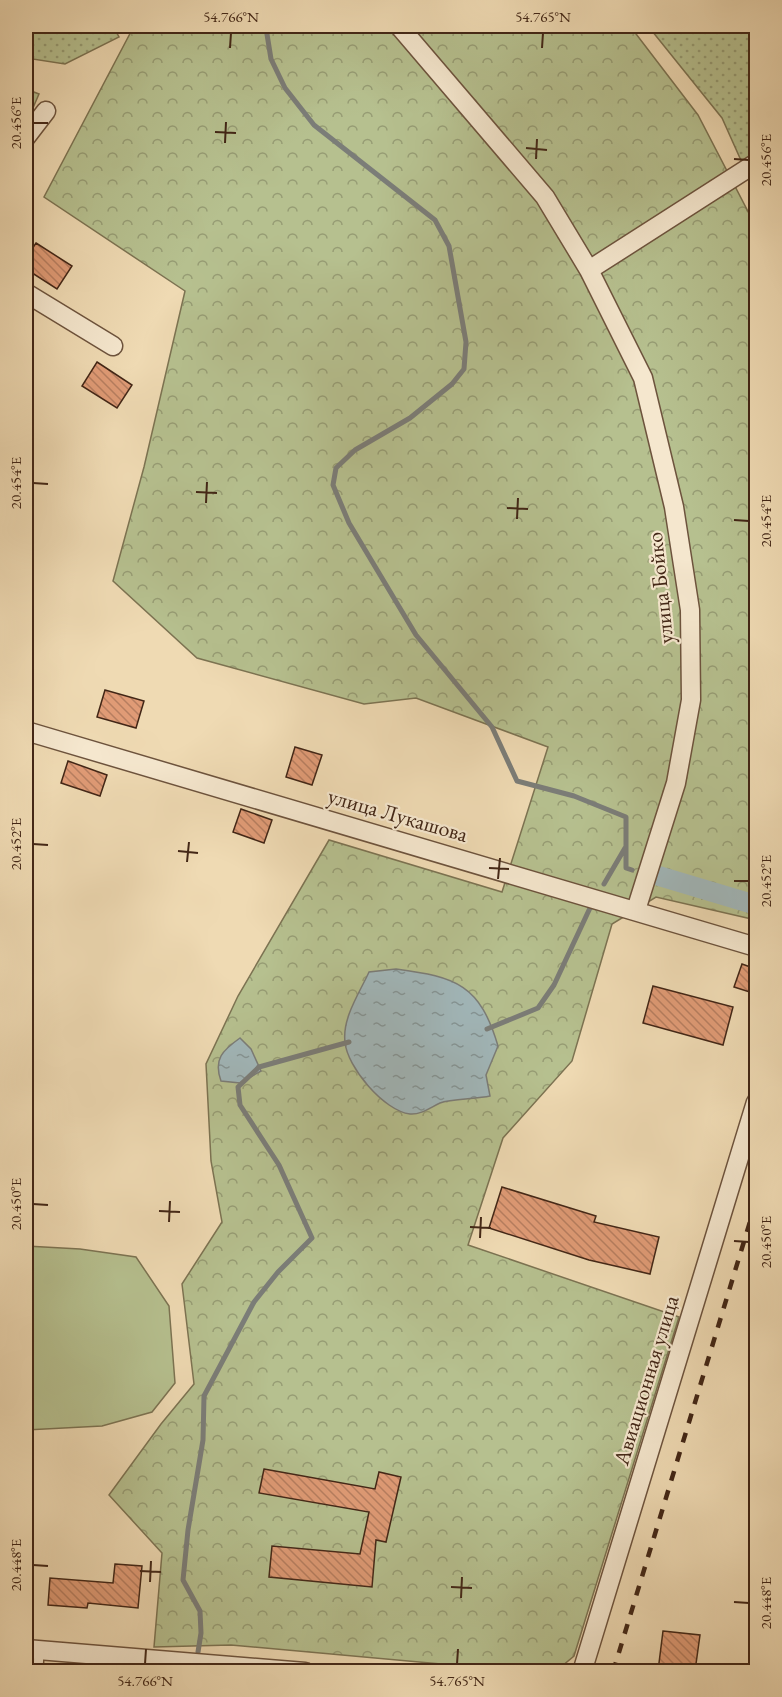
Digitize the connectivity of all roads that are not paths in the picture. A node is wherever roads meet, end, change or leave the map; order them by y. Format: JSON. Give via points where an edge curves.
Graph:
{"nodes":[{"id":1,"x":399,"y":26,"type":"edge"},
{"id":2,"x":46,"y":111,"type":"dead end"},
{"id":3,"x":26,"y":136,"type":"edge"},
{"id":4,"x":756,"y":163,"type":"edge"},
{"id":5,"x":589,"y":270,"type":"junction"},
{"id":6,"x":26,"y":293,"type":"edge"},
{"id":7,"x":113,"y":346,"type":"dead end"},
{"id":8,"x":26,"y":731,"type":"edge"},
{"id":9,"x":636,"y":910,"type":"junction"},
{"id":10,"x":756,"y":946,"type":"edge"},
{"id":11,"x":756,"y":1102,"type":"edge"},
{"id":12,"x":32,"y":1650,"type":"edge"},
{"id":13,"x":38,"y":1671,"type":"edge"},
{"id":14,"x":305,"y":1671,"type":"edge"},
{"id":15,"x":582,"y":1671,"type":"edge"}],
"edges":[{"from":1,"to":5,"type":"street","name":"улица Бойко","via":[[545,197]]},
{"from":2,"to":3,"type":"street"},
{"from":4,"to":5,"type":"street"},
{"from":5,"to":9,"type":"street","name":"улица Бойко","via":[[644,378],[674,507],[690,610],[691,700],[676,783]]},
{"from":6,"to":7,"type":"street"},
{"from":8,"to":9,"type":"street","name":"улица Лукашова"},
{"from":9,"to":10,"type":"street","name":"улица Лукашова"},
{"from":11,"to":15,"type":"street","name":"Авиационная улица"},
{"from":12,"to":13,"type":"lane"},
{"from":12,"to":14,"type":"street"}]}
